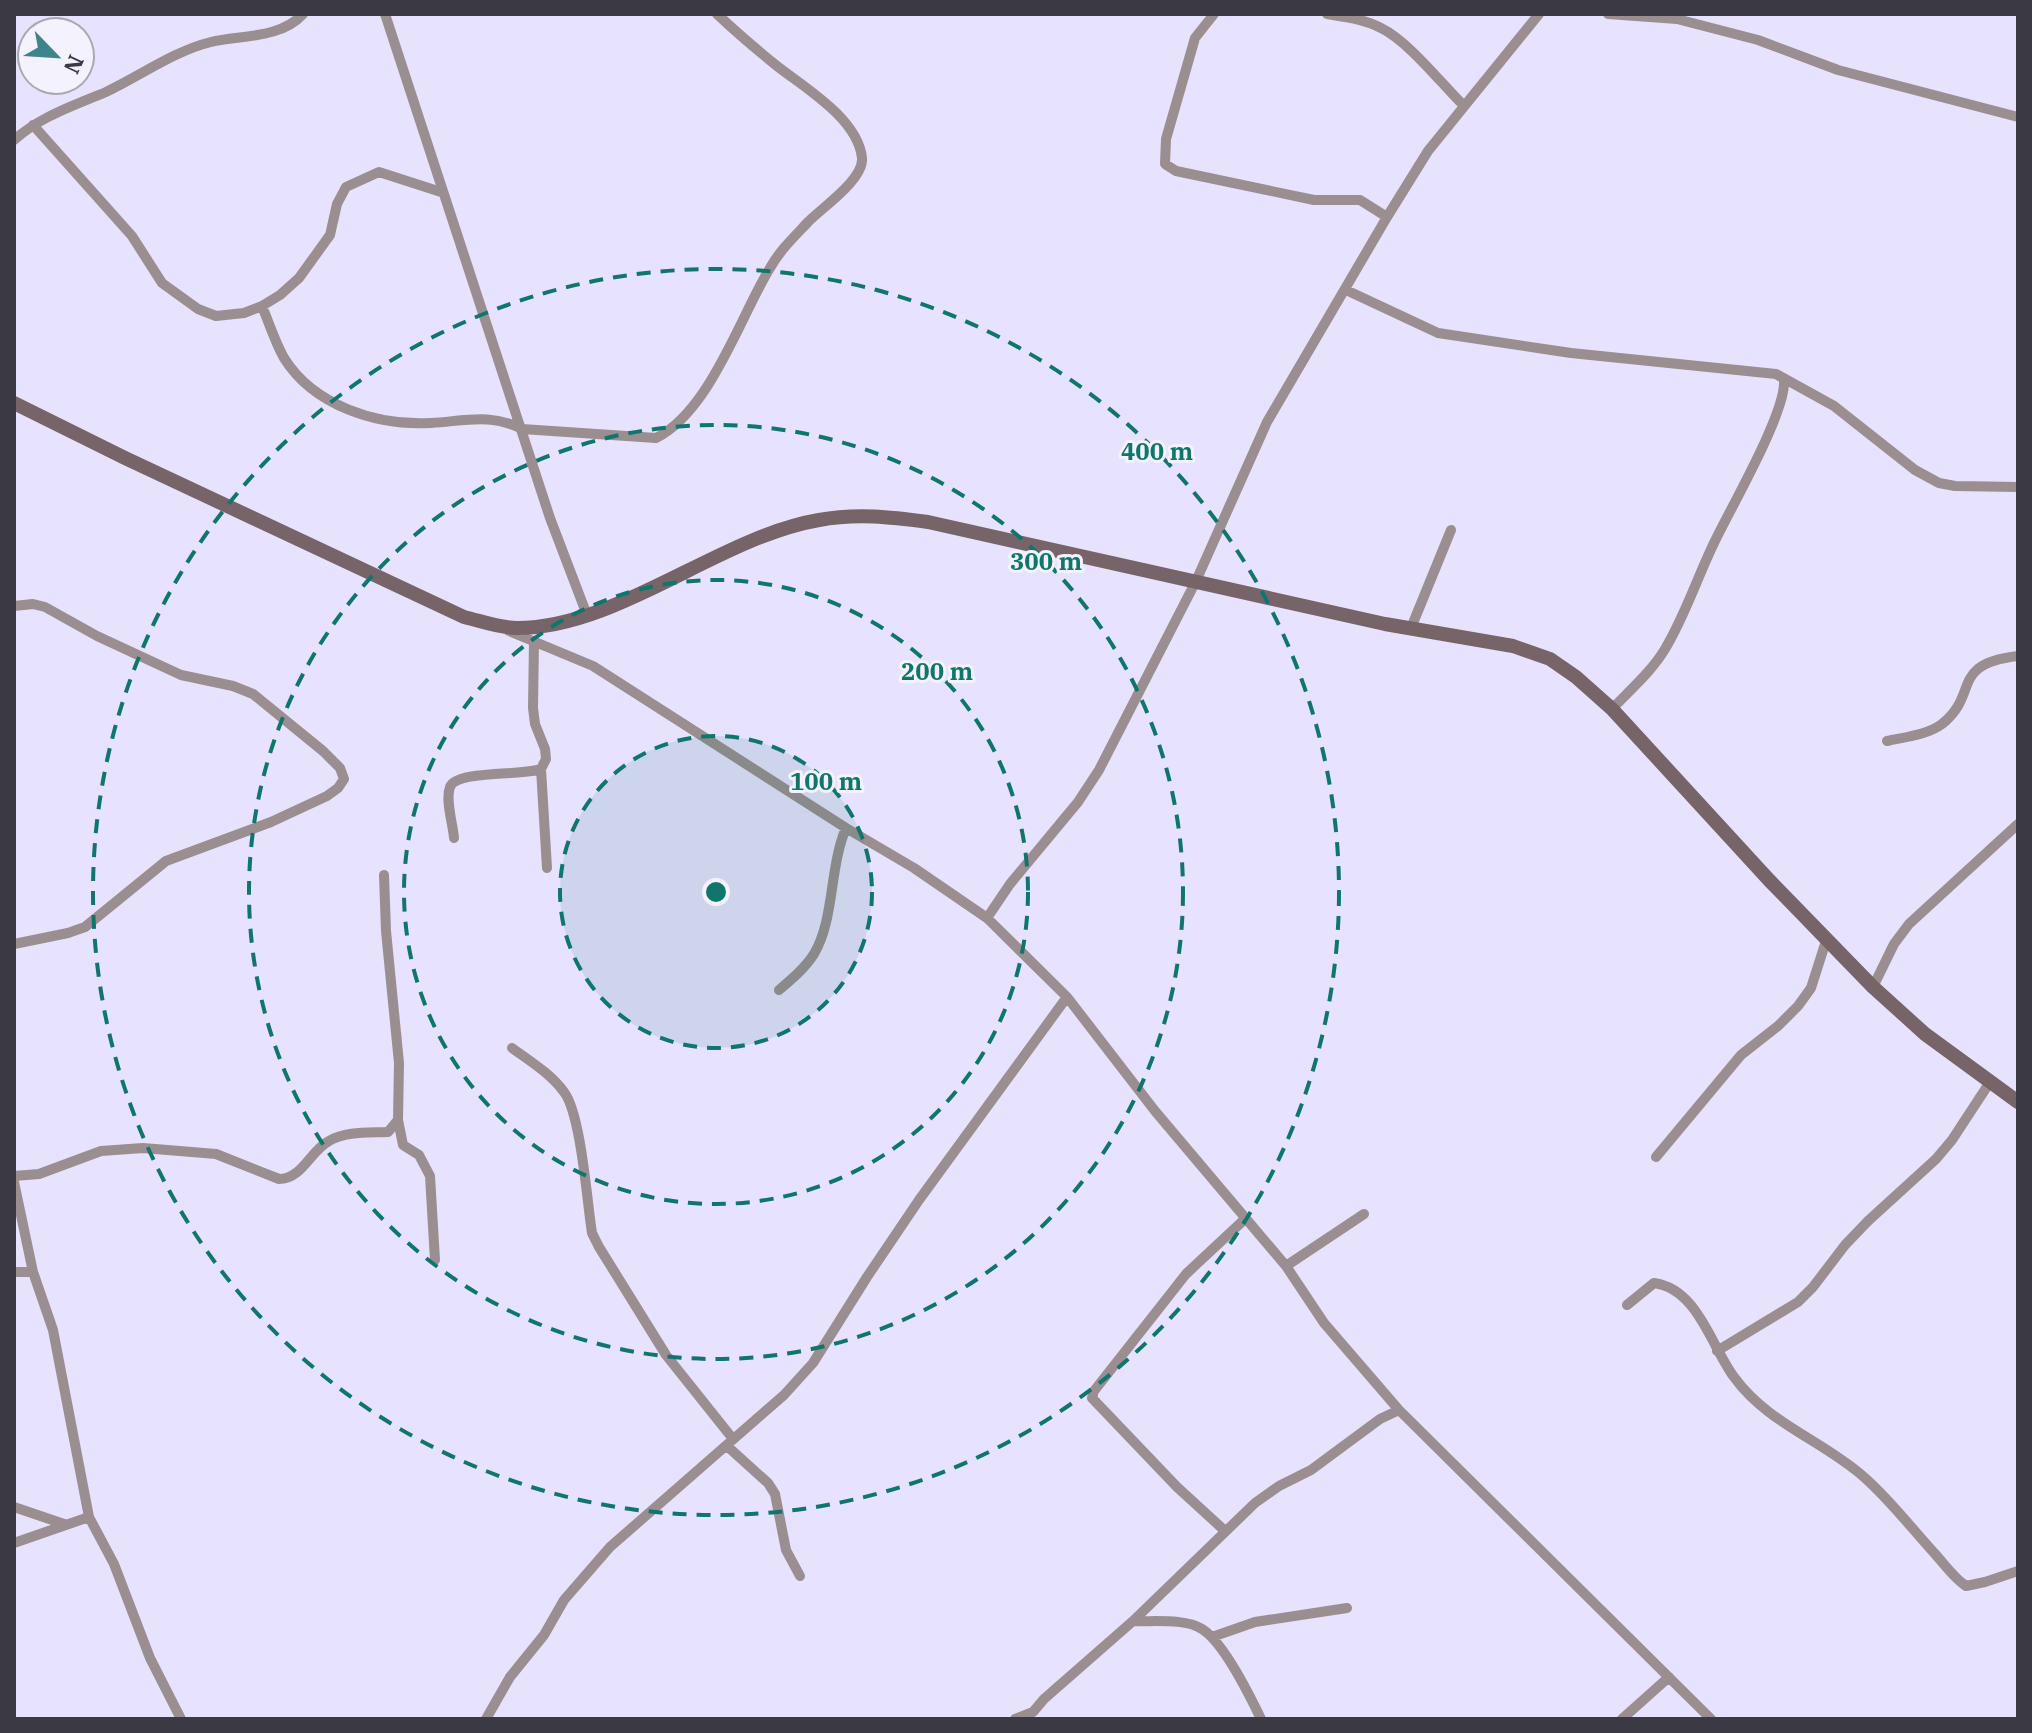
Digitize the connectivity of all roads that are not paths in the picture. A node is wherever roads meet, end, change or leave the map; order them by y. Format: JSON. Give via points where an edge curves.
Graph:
{"nodes":[{"id":1,"x":303,"y":14,"type":"edge"},
{"id":2,"x":385,"y":14,"type":"edge"},
{"id":3,"x":717,"y":14,"type":"edge"},
{"id":4,"x":1214,"y":14,"type":"edge"},
{"id":5,"x":1327,"y":14,"type":"edge"},
{"id":6,"x":1539,"y":14,"type":"edge"},
{"id":7,"x":1608,"y":14,"type":"edge"},
{"id":8,"x":1463,"y":105,"type":"junction"},
{"id":9,"x":2018,"y":117,"type":"edge"},
{"id":10,"x":33,"y":125,"type":"junction"},
{"id":11,"x":14,"y":140,"type":"edge"},
{"id":12,"x":441,"y":192,"type":"junction"},
{"id":13,"x":1387,"y":217,"type":"junction"},
{"id":14,"x":1346,"y":290,"type":"junction"},
{"id":15,"x":262,"y":306,"type":"junction"},
{"id":16,"x":1784,"y":381,"type":"junction"},
{"id":17,"x":14,"y":403,"type":"edge"},
{"id":18,"x":522,"y":429,"type":"junction"},
{"id":19,"x":2018,"y":487,"type":"edge"},
{"id":20,"x":1451,"y":530,"type":"dead end"},
{"id":21,"x":1196,"y":581,"type":"junction"},
{"id":22,"x":14,"y":606,"type":"edge"},
{"id":23,"x":587,"y":615,"type":"junction"},
{"id":24,"x":496,"y":625,"type":"junction"},
{"id":25,"x":1411,"y":628,"type":"junction"},
{"id":26,"x":534,"y":641,"type":"junction"},
{"id":27,"x":2018,"y":656,"type":"edge"},
{"id":28,"x":1612,"y":709,"type":"junction"},
{"id":29,"x":1887,"y":741,"type":"dead end"},
{"id":30,"x":541,"y":769,"type":"junction"},
{"id":31,"x":2018,"y":824,"type":"edge"},
{"id":32,"x":846,"y":828,"type":"junction"},
{"id":33,"x":454,"y":838,"type":"dead end"},
{"id":34,"x":547,"y":868,"type":"dead end"},
{"id":35,"x":384,"y":875,"type":"dead end"},
{"id":36,"x":987,"y":918,"type":"junction"},
{"id":37,"x":1826,"y":941,"type":"junction"},
{"id":38,"x":14,"y":944,"type":"edge"},
{"id":39,"x":1873,"y":987,"type":"junction"},
{"id":40,"x":779,"y":990,"type":"dead end"},
{"id":41,"x":1067,"y":997,"type":"junction"},
{"id":42,"x":512,"y":1048,"type":"dead end"},
{"id":43,"x":1990,"y":1082,"type":"junction"},
{"id":44,"x":2018,"y":1102,"type":"edge"},
{"id":45,"x":398,"y":1120,"type":"junction"},
{"id":46,"x":1656,"y":1157,"type":"dead end"},
{"id":47,"x":14,"y":1179,"type":"edge"},
{"id":48,"x":1364,"y":1214,"type":"dead end"},
{"id":49,"x":1246,"y":1218,"type":"junction"},
{"id":50,"x":435,"y":1260,"type":"dead end"},
{"id":51,"x":1286,"y":1266,"type":"junction"},
{"id":52,"x":14,"y":1272,"type":"edge"},
{"id":53,"x":33,"y":1272,"type":"junction"},
{"id":54,"x":1627,"y":1305,"type":"dead end"},
{"id":55,"x":1717,"y":1351,"type":"junction"},
{"id":56,"x":1399,"y":1410,"type":"junction"},
{"id":57,"x":730,"y":1442,"type":"junction"},
{"id":58,"x":14,"y":1507,"type":"edge"},
{"id":59,"x":89,"y":1517,"type":"junction"},
{"id":60,"x":64,"y":1524,"type":"junction"},
{"id":61,"x":1224,"y":1530,"type":"junction"},
{"id":62,"x":14,"y":1543,"type":"edge"},
{"id":63,"x":2018,"y":1571,"type":"edge"},
{"id":64,"x":800,"y":1576,"type":"dead end"},
{"id":65,"x":1347,"y":1608,"type":"dead end"},
{"id":66,"x":1133,"y":1621,"type":"junction"},
{"id":67,"x":1212,"y":1637,"type":"junction"},
{"id":68,"x":1669,"y":1677,"type":"junction"},
{"id":69,"x":181,"y":1719,"type":"edge"},
{"id":70,"x":486,"y":1719,"type":"edge"},
{"id":71,"x":1015,"y":1719,"type":"edge"},
{"id":72,"x":1261,"y":1719,"type":"edge"},
{"id":73,"x":1622,"y":1719,"type":"edge"},
{"id":74,"x":1711,"y":1719,"type":"edge"}],
"edges":[{"from":1,"to":10,"type":"street","via":[[274,31],[210,42]]},
{"from":2,"to":12,"type":"street"},
{"from":3,"to":18,"type":"street","via":[[841,119],[858,143],[860,171],[770,266],[722,362],[667,432],[656,438]]},
{"from":4,"to":13,"type":"street","via":[[1195,38],[1166,139],[1165,164],[1176,171],[1314,200],[1360,200]]},
{"from":5,"to":8,"type":"street","via":[[1383,28]]},
{"from":6,"to":8,"type":"street"},
{"from":7,"to":9,"type":"street","via":[[1677,19],[1758,40],[1838,70]]},
{"from":8,"to":13,"type":"street"},
{"from":10,"to":11,"type":"street"},
{"from":10,"to":15,"type":"street","via":[[132,236],[162,283],[183,300],[216,316]]},
{"from":12,"to":15,"type":"street","via":[[379,172],[346,187],[320,250],[299,278]]},
{"from":12,"to":18,"type":"street"},
{"from":13,"to":14,"type":"street"},
{"from":14,"to":16,"type":"street","via":[[1438,333],[1611,358],[1769,373]]},
{"from":14,"to":21,"type":"street","via":[[1267,422]]},
{"from":15,"to":18,"type":"street","via":[[285,359],[327,400],[394,421],[488,418]]},
{"from":16,"to":19,"type":"street","via":[[1834,406],[1939,483]]},
{"from":16,"to":28,"type":"street","via":[[1771,427],[1678,627],[1664,652]]},
{"from":17,"to":24,"type":"main road","via":[[464,617]]},
{"from":18,"to":23,"type":"street"},
{"from":20,"to":25,"type":"street"},
{"from":21,"to":23,"type":"main road","via":[[928,522],[873,515],[818,520],[762,537]]},
{"from":21,"to":25,"type":"main road"},
{"from":21,"to":36,"type":"street","via":[[1099,770]]},
{"from":22,"to":38,"type":"street","via":[[45,607],[181,675],[253,694],[344,772],[338,788],[327,796],[166,861],[85,927]]},
{"from":23,"to":24,"type":"main road","via":[[538,626]]},
{"from":24,"to":26,"type":"street"},
{"from":25,"to":28,"type":"main road","via":[[1513,646],[1550,659]]},
{"from":26,"to":30,"type":"street","via":[[533,708],[546,759]]},
{"from":26,"to":32,"type":"street","via":[[593,666]]},
{"from":27,"to":29,"type":"street","via":[[1985,662],[1975,670],[1943,723]]},
{"from":28,"to":37,"type":"main road"},
{"from":30,"to":33,"type":"street","via":[[457,778],[449,791]]},
{"from":30,"to":34,"type":"street"},
{"from":31,"to":39,"type":"street","via":[[1909,924]]},
{"from":32,"to":36,"type":"street"},
{"from":32,"to":40,"type":"street","via":[[837,849],[821,936],[813,954]]},
{"from":35,"to":45,"type":"street","via":[[399,1063]]},
{"from":36,"to":41,"type":"street"},
{"from":37,"to":39,"type":"main road"},
{"from":37,"to":46,"type":"street","via":[[1811,988],[1798,1006],[1741,1055]]},
{"from":39,"to":43,"type":"main road"},
{"from":41,"to":49,"type":"street"},
{"from":41,"to":57,"type":"street","via":[[919,1200],[813,1363]]},
{"from":42,"to":57,"type":"street","via":[[567,1095],[592,1233],[666,1355]]},
{"from":43,"to":44,"type":"main road"},
{"from":43,"to":55,"type":"street","via":[[1936,1159],[1868,1221],[1798,1302]]},
{"from":45,"to":47,"type":"street","via":[[388,1132],[331,1139],[286,1179],[216,1154],[143,1148],[101,1151]]},
{"from":45,"to":50,"type":"street","via":[[403,1145],[419,1155],[430,1176]]},
{"from":47,"to":53,"type":"street"},
{"from":48,"to":51,"type":"street"},
{"from":49,"to":51,"type":"street"},
{"from":49,"to":61,"type":"street","via":[[1186,1274],[1092,1398]]},
{"from":51,"to":56,"type":"street","via":[[1324,1323]]},
{"from":52,"to":53,"type":"street"},
{"from":53,"to":59,"type":"street","via":[[53,1330]]},
{"from":54,"to":55,"type":"street","via":[[1654,1283],[1667,1285],[1699,1317]]},
{"from":55,"to":63,"type":"street","via":[[1757,1402],[1862,1475],[1960,1582],[1973,1586]]},
{"from":56,"to":61,"type":"street","via":[[1255,1503]]},
{"from":56,"to":68,"type":"street"},
{"from":57,"to":64,"type":"street","via":[[775,1494],[786,1550]]},
{"from":57,"to":70,"type":"street","via":[[610,1547],[564,1600]]},
{"from":58,"to":60,"type":"street"},
{"from":59,"to":60,"type":"street"},
{"from":59,"to":69,"type":"street"},
{"from":60,"to":62,"type":"street"},
{"from":61,"to":66,"type":"street"},
{"from":65,"to":67,"type":"street","via":[[1255,1622]]},
{"from":66,"to":67,"type":"street","via":[[1184,1624]]},
{"from":66,"to":71,"type":"street","via":[[1033,1712]]},
{"from":67,"to":72,"type":"street"},
{"from":68,"to":73,"type":"street"},
{"from":68,"to":74,"type":"street"}]}
